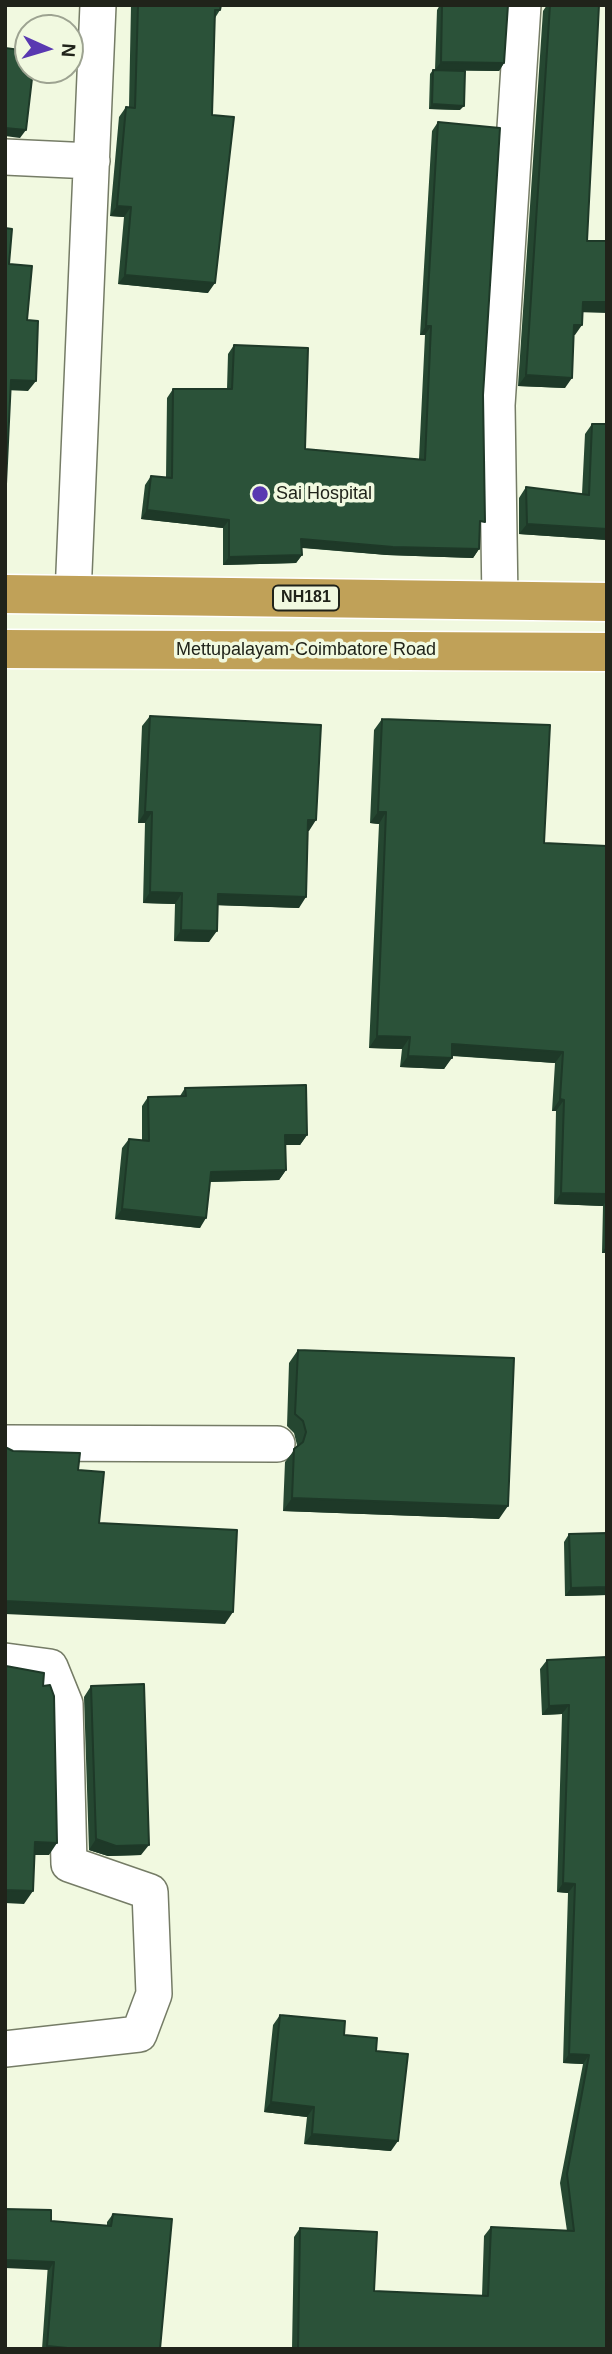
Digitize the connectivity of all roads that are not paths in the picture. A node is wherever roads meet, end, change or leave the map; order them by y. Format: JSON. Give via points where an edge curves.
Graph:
{"nodes":[{"id":1,"x":98,"y":5,"type":"edge"},
{"id":2,"x":523,"y":5,"type":"edge"},
{"id":3,"x":5,"y":157,"type":"edge"},
{"id":4,"x":92,"y":161,"type":"junction"},
{"id":5,"x":5,"y":594,"type":"edge"},
{"id":6,"x":73,"y":595,"type":"junction"},
{"id":7,"x":500,"y":601,"type":"junction"},
{"id":8,"x":607,"y":602,"type":"edge"},
{"id":9,"x":5,"y":649,"type":"edge"},
{"id":10,"x":607,"y":652,"type":"edge"},
{"id":11,"x":5,"y":1443,"type":"edge"},
{"id":12,"x":277,"y":1444,"type":"dead end"},
{"id":13,"x":5,"y":1661,"type":"edge"},
{"id":14,"x":5,"y":2049,"type":"edge"}],
"edges":[{"from":1,"to":4,"type":"street"},
{"from":2,"to":7,"type":"street","via":[[497,405]]},
{"from":3,"to":4,"type":"street"},
{"from":4,"to":6,"type":"street"},
{"from":5,"to":6,"type":"highway","number":"NH181"},
{"from":6,"to":7,"type":"highway","number":"NH181"},
{"from":7,"to":8,"type":"highway","number":"NH181"},
{"from":9,"to":10,"type":"highway","name":"Mettupalayam-Coimbatore Road"},
{"from":11,"to":12,"type":"street"},
{"from":13,"to":14,"type":"street","via":[[50,1667],[65,1704],[69,1864],[150,1892],[154,1994],[139,2034]]}]}
